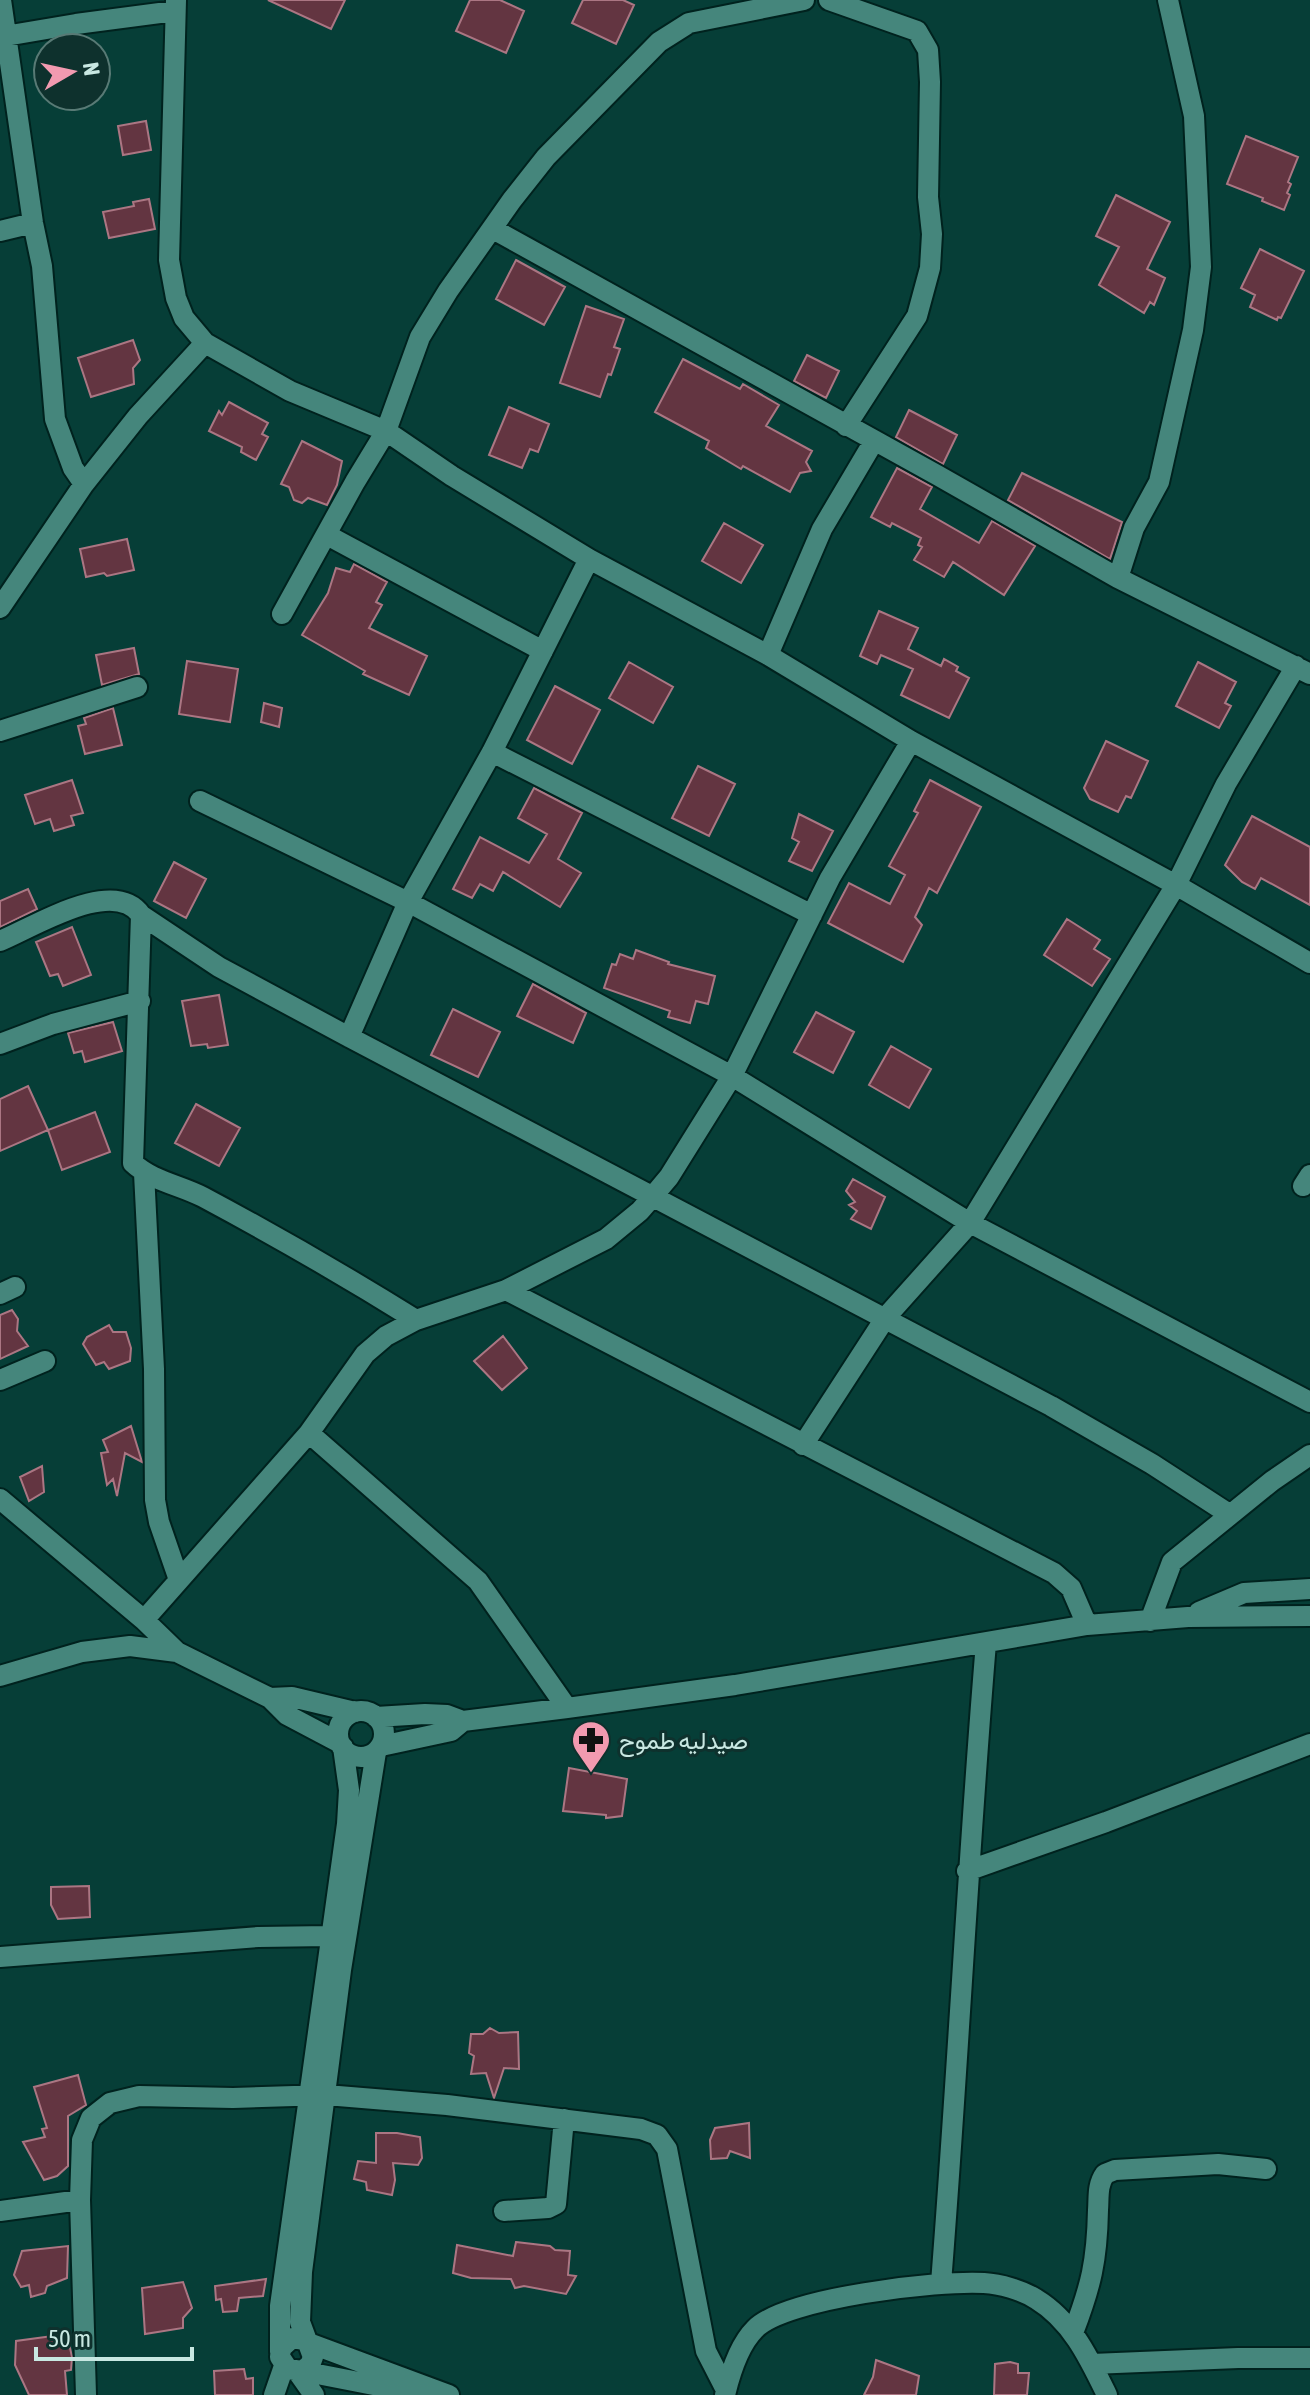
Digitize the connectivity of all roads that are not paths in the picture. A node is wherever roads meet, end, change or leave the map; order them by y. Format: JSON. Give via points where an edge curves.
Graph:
{"nodes":[{"id":1,"x":1,"y":0,"type":"edge"},
{"id":2,"x":804,"y":0,"type":"edge"},
{"id":3,"x":829,"y":0,"type":"edge"},
{"id":4,"x":1168,"y":0,"type":"edge"},
{"id":5,"x":176,"y":6,"type":"edge"},
{"id":6,"x":3,"y":36,"type":"edge"},
{"id":7,"x":33,"y":223,"type":"junction"},
{"id":8,"x":493,"y":229,"type":"junction"},
{"id":9,"x":0,"y":231,"type":"edge"},
{"id":10,"x":205,"y":343,"type":"junction"},
{"id":11,"x":846,"y":426,"type":"junction"},
{"id":12,"x":386,"y":431,"type":"junction"},
{"id":13,"x":874,"y":441,"type":"junction"},
{"id":14,"x":84,"y":484,"type":"junction"},
{"id":15,"x":327,"y":535,"type":"junction"},
{"id":16,"x":589,"y":559,"type":"junction"},
{"id":17,"x":1118,"y":578,"type":"junction"},
{"id":18,"x":0,"y":608,"type":"edge"},
{"id":19,"x":282,"y":614,"type":"dead end"},
{"id":20,"x":543,"y":651,"type":"junction"},
{"id":21,"x":768,"y":655,"type":"junction"},
{"id":22,"x":1303,"y":670,"type":"edge"},
{"id":23,"x":137,"y":687,"type":"dead end"},
{"id":24,"x":0,"y":731,"type":"edge"},
{"id":25,"x":911,"y":741,"type":"junction"},
{"id":26,"x":492,"y":752,"type":"junction"},
{"id":27,"x":200,"y":801,"type":"dead end"},
{"id":28,"x":1176,"y":885,"type":"junction"},
{"id":29,"x":408,"y":902,"type":"junction"},
{"id":30,"x":141,"y":915,"type":"junction"},
{"id":31,"x":812,"y":915,"type":"junction"},
{"id":32,"x":0,"y":941,"type":"edge"},
{"id":33,"x":1310,"y":963,"type":"edge"},
{"id":34,"x":140,"y":1001,"type":"junction"},
{"id":35,"x":349,"y":1037,"type":"junction"},
{"id":36,"x":0,"y":1044,"type":"edge"},
{"id":37,"x":732,"y":1076,"type":"junction"},
{"id":38,"x":144,"y":1173,"type":"junction"},
{"id":39,"x":653,"y":1196,"type":"junction"},
{"id":40,"x":970,"y":1223,"type":"junction"},
{"id":41,"x":506,"y":1290,"type":"junction"},
{"id":42,"x":886,"y":1317,"type":"junction"},
{"id":43,"x":416,"y":1320,"type":"junction"},
{"id":44,"x":45,"y":1361,"type":"dead end"},
{"id":45,"x":0,"y":1380,"type":"edge"},
{"id":46,"x":1310,"y":1402,"type":"edge"},
{"id":47,"x":309,"y":1433,"type":"junction"},
{"id":48,"x":803,"y":1445,"type":"junction"},
{"id":49,"x":1310,"y":1455,"type":"edge"},
{"id":50,"x":0,"y":1499,"type":"edge"},
{"id":51,"x":1229,"y":1514,"type":"junction"},
{"id":52,"x":179,"y":1580,"type":"junction"},
{"id":53,"x":1310,"y":1589,"type":"edge"},
{"id":54,"x":1310,"y":1616,"type":"edge"},
{"id":55,"x":1188,"y":1617,"type":"junction"},
{"id":56,"x":144,"y":1620,"type":"junction"},
{"id":57,"x":1150,"y":1621,"type":"junction"},
{"id":58,"x":1087,"y":1625,"type":"junction"},
{"id":59,"x":986,"y":1643,"type":"junction"},
{"id":60,"x":177,"y":1652,"type":"junction"},
{"id":61,"x":0,"y":1676,"type":"edge"},
{"id":62,"x":270,"y":1698,"type":"junction"},
{"id":63,"x":567,"y":1708,"type":"junction"},
{"id":64,"x":355,"y":1712,"type":"junction"},
{"id":65,"x":376,"y":1717,"type":"junction"},
{"id":66,"x":463,"y":1721,"type":"junction"},
{"id":67,"x":1310,"y":1744,"type":"edge"},
{"id":68,"x":341,"y":1745,"type":"junction"},
{"id":69,"x":379,"y":1749,"type":"junction"},
{"id":70,"x":967,"y":1871,"type":"junction"},
{"id":71,"x":329,"y":1936,"type":"junction"},
{"id":72,"x":0,"y":1957,"type":"edge"},
{"id":73,"x":317,"y":2095,"type":"junction"},
{"id":74,"x":564,"y":2119,"type":"junction"},
{"id":75,"x":1266,"y":2169,"type":"dead end"},
{"id":76,"x":80,"y":2200,"type":"junction"},
{"id":77,"x":0,"y":2211,"type":"edge"},
{"id":78,"x":504,"y":2211,"type":"dead end"},
{"id":79,"x":941,"y":2283,"type":"junction"},
{"id":80,"x":1073,"y":2333,"type":"junction"},
{"id":81,"x":307,"y":2342,"type":"junction"},
{"id":82,"x":1310,"y":2358,"type":"edge"},
{"id":83,"x":1092,"y":2364,"type":"junction"},
{"id":84,"x":291,"y":2365,"type":"junction"},
{"id":85,"x":726,"y":2393,"type":"edge"},
{"id":86,"x":86,"y":2395,"type":"edge"},
{"id":87,"x":274,"y":2395,"type":"edge"},
{"id":88,"x":314,"y":2395,"type":"edge"},
{"id":89,"x":424,"y":2395,"type":"edge"},
{"id":90,"x":449,"y":2395,"type":"edge"},
{"id":91,"x":1107,"y":2395,"type":"edge"}],
"edges":[{"from":1,"to":6,"type":"street"},
{"from":2,"to":8,"type":"street","via":[[689,23],[659,42],[546,157]]},
{"from":3,"to":11,"type":"street","via":[[917,31],[928,50],[930,82],[930,268],[917,316]]},
{"from":4,"to":17,"type":"street","via":[[1194,116],[1201,267],[1193,330],[1159,482],[1134,528]]},
{"from":5,"to":6,"type":"street"},
{"from":5,"to":10,"type":"street","via":[[169,260],[184,318]]},
{"from":6,"to":7,"type":"street"},
{"from":7,"to":9,"type":"street"},
{"from":7,"to":14,"type":"street","via":[[42,266],[55,419],[64,449]]},
{"from":8,"to":11,"type":"street"},
{"from":8,"to":12,"type":"street","via":[[420,337]]},
{"from":10,"to":12,"type":"street","via":[[290,391]]},
{"from":10,"to":14,"type":"street"},
{"from":11,"to":13,"type":"street"},
{"from":12,"to":15,"type":"street"},
{"from":12,"to":16,"type":"street"},
{"from":13,"to":17,"type":"street"},
{"from":13,"to":21,"type":"street","via":[[822,529]]},
{"from":14,"to":18,"type":"street"},
{"from":15,"to":19,"type":"street"},
{"from":15,"to":20,"type":"street"},
{"from":16,"to":20,"type":"street"},
{"from":16,"to":21,"type":"street"},
{"from":17,"to":22,"type":"street"},
{"from":20,"to":26,"type":"street"},
{"from":21,"to":25,"type":"street"},
{"from":22,"to":28,"type":"street","via":[[1226,784]]},
{"from":23,"to":24,"type":"street"},
{"from":25,"to":28,"type":"street"},
{"from":25,"to":31,"type":"street"},
{"from":26,"to":29,"type":"street"},
{"from":26,"to":31,"type":"street"},
{"from":27,"to":29,"type":"street"},
{"from":28,"to":33,"type":"street"},
{"from":28,"to":40,"type":"street"},
{"from":29,"to":35,"type":"street"},
{"from":29,"to":37,"type":"street"},
{"from":30,"to":32,"type":"street","via":[[124,900],[110,898]]},
{"from":30,"to":34,"type":"street"},
{"from":30,"to":35,"type":"street","via":[[219,967]]},
{"from":31,"to":37,"type":"street"},
{"from":34,"to":36,"type":"street"},
{"from":34,"to":38,"type":"street","via":[[132,1152],[133,1163]]},
{"from":35,"to":39,"type":"street"},
{"from":37,"to":39,"type":"street"},
{"from":37,"to":40,"type":"street"},
{"from":38,"to":43,"type":"street","via":[[201,1196]]},
{"from":38,"to":52,"type":"street","via":[[155,1500]]},
{"from":39,"to":41,"type":"street","via":[[606,1239]]},
{"from":39,"to":42,"type":"street"},
{"from":40,"to":42,"type":"street"},
{"from":40,"to":46,"type":"street"},
{"from":41,"to":43,"type":"street"},
{"from":41,"to":48,"type":"street"},
{"from":42,"to":48,"type":"street"},
{"from":42,"to":51,"type":"street","via":[[1152,1464]]},
{"from":43,"to":47,"type":"street","via":[[365,1354]]},
{"from":44,"to":45,"type":"street"},
{"from":47,"to":52,"type":"street"},
{"from":47,"to":63,"type":"street","via":[[478,1581]]},
{"from":48,"to":58,"type":"street","via":[[1054,1573],[1071,1588]]},
{"from":49,"to":51,"type":"street"},
{"from":50,"to":56,"type":"street"},
{"from":51,"to":57,"type":"street","via":[[1172,1562]]},
{"from":52,"to":56,"type":"street"},
{"from":53,"to":55,"type":"street","via":[[1244,1593]]},
{"from":54,"to":55,"type":"street"},
{"from":55,"to":57,"type":"street"},
{"from":56,"to":60,"type":"street"},
{"from":57,"to":58,"type":"street"},
{"from":58,"to":59,"type":"street"},
{"from":59,"to":63,"type":"street"},
{"from":59,"to":70,"type":"street"},
{"from":60,"to":61,"type":"street","via":[[130,1646],[82,1652]]},
{"from":60,"to":62,"type":"street"},
{"from":62,"to":64,"type":"street","via":[[292,1697]]},
{"from":62,"to":68,"type":"street","via":[[287,1715]]},
{"from":63,"to":66,"type":"street"},
{"from":64,"to":65,"type":"street"},
{"from":64,"to":68,"type":"street","via":[[339,1728]]},
{"from":65,"to":66,"type":"street","via":[[447,1715]]},
{"from":65,"to":69,"type":"street","via":[[384,1731]]},
{"from":66,"to":69,"type":"street","via":[[451,1731]]},
{"from":67,"to":70,"type":"street"},
{"from":68,"to":69,"type":"street","via":[[362,1757]]},
{"from":68,"to":71,"type":"street","via":[[349,1790],[347,1824]]},
{"from":69,"to":73,"type":"street"},
{"from":70,"to":79,"type":"street"},
{"from":71,"to":72,"type":"street"},
{"from":71,"to":73,"type":"street"},
{"from":73,"to":74,"type":"street"},
{"from":73,"to":76,"type":"street","via":[[139,2096],[110,2103],[91,2118],[82,2140]]},
{"from":73,"to":81,"type":"street","via":[[299,2302]]},
{"from":73,"to":84,"type":"street","via":[[280,2306]]},
{"from":74,"to":78,"type":"street","via":[[556,2204]]},
{"from":74,"to":85,"type":"street","via":[[641,2129],[657,2135],[667,2149],[706,2351]]},
{"from":75,"to":80,"type":"street","via":[[1218,2164],[1105,2174],[1099,2187],[1091,2287]]},
{"from":76,"to":77,"type":"street"},
{"from":76,"to":86,"type":"street"},
{"from":79,"to":80,"type":"street","via":[[986,2283],[1034,2297]]},
{"from":79,"to":85,"type":"street","via":[[796,2307],[776,2315],[755,2329],[740,2351]]},
{"from":80,"to":83,"type":"street"},
{"from":81,"to":84,"type":"street","via":[[312,2361]]},
{"from":81,"to":84,"type":"street","via":[[292,2338],[284,2344]]},
{"from":81,"to":90,"type":"street"},
{"from":82,"to":83,"type":"street"},
{"from":83,"to":91,"type":"street"},
{"from":84,"to":87,"type":"street"},
{"from":84,"to":88,"type":"street"},
{"from":84,"to":89,"type":"street"}]}
